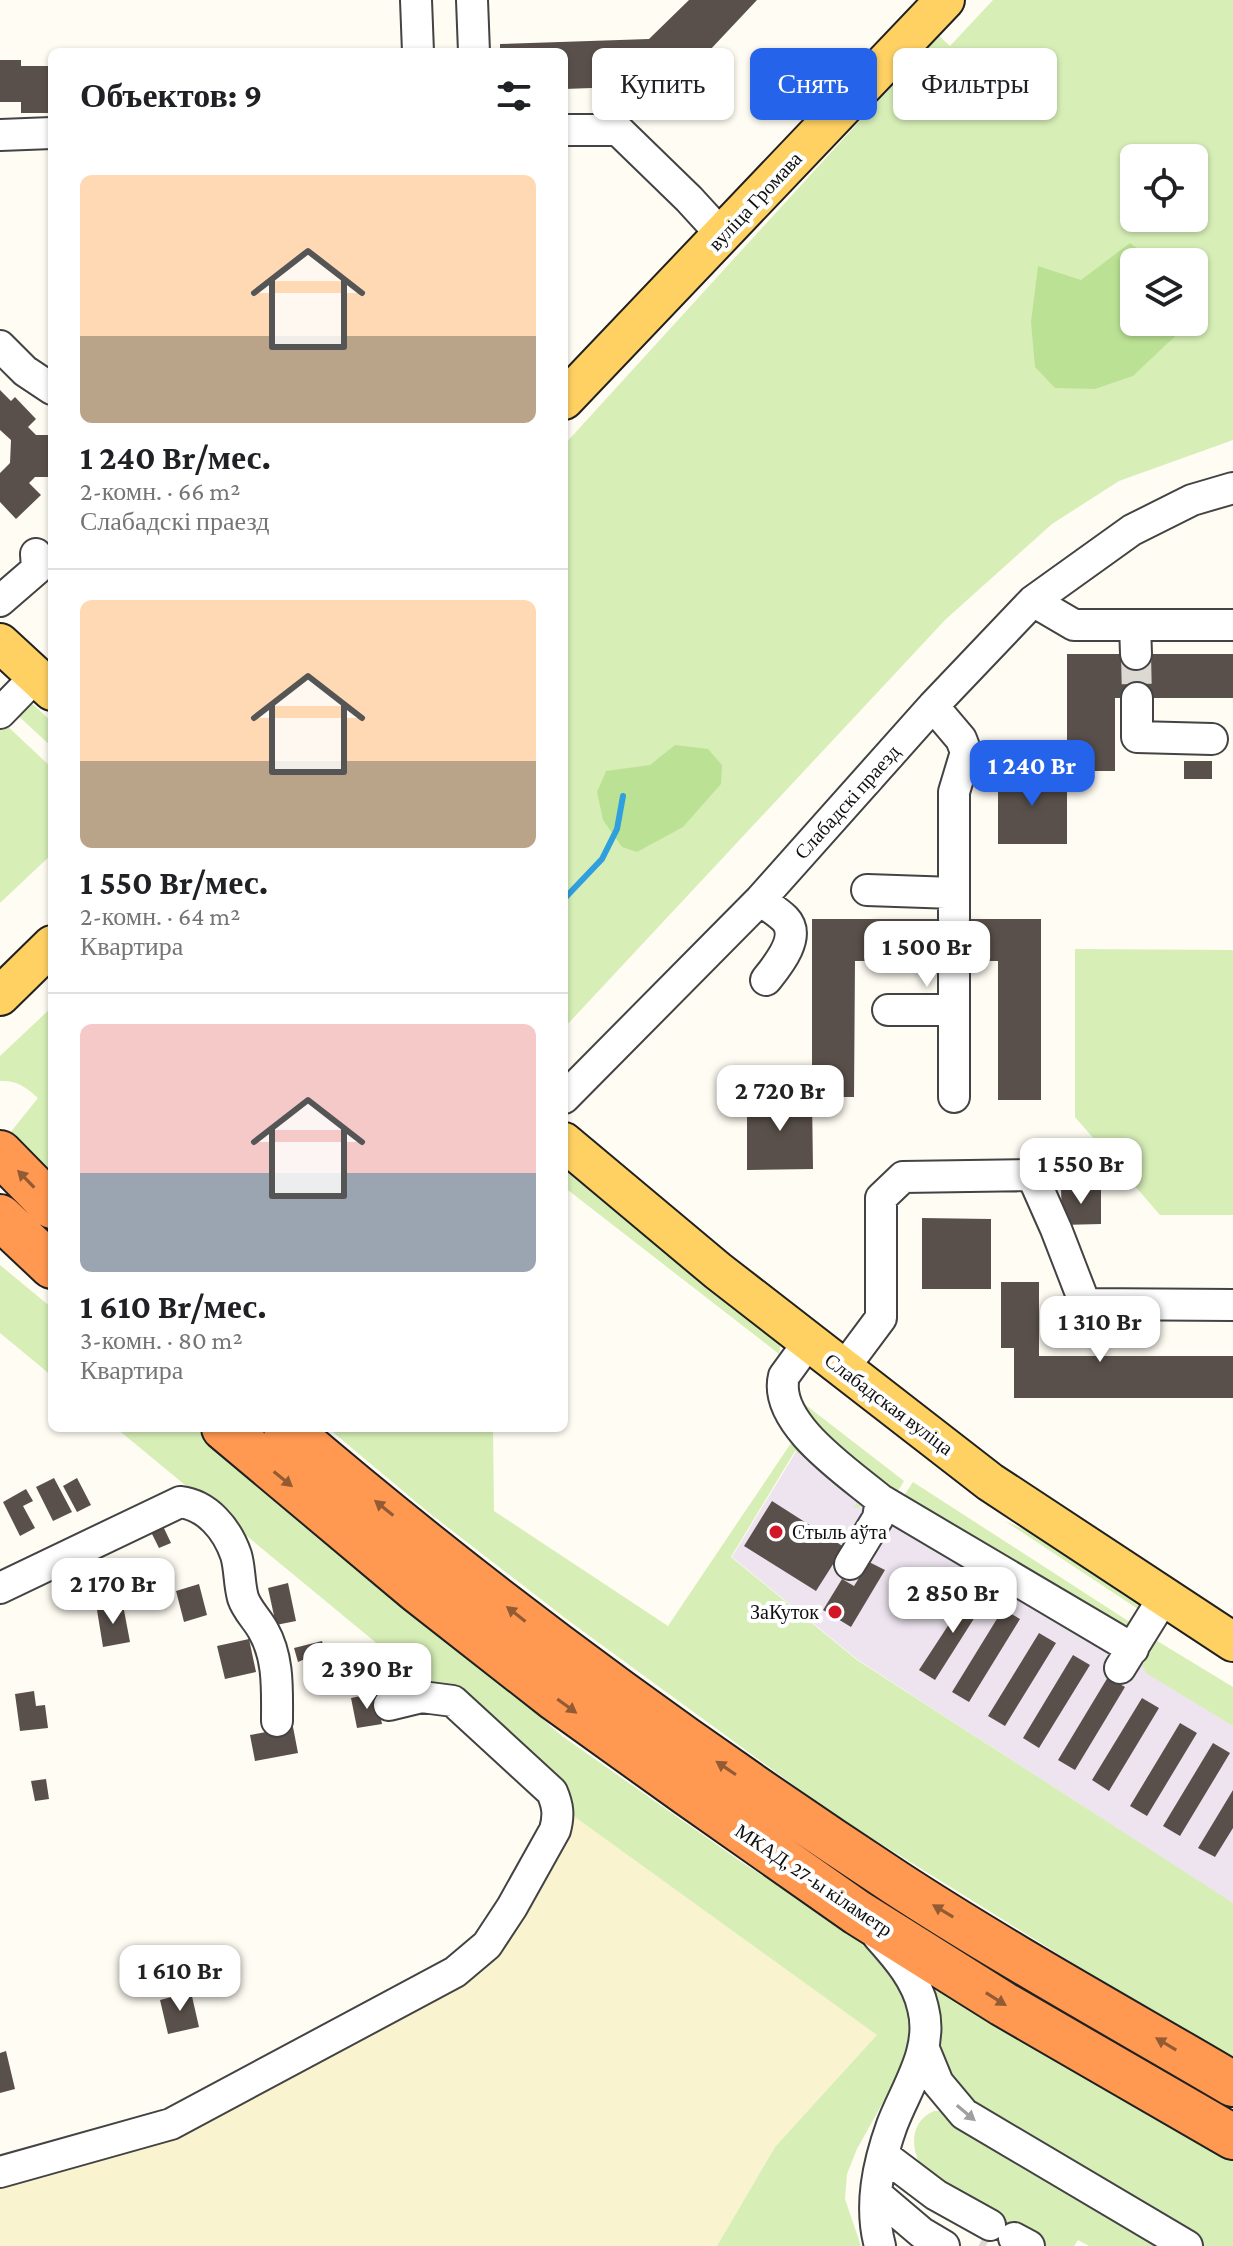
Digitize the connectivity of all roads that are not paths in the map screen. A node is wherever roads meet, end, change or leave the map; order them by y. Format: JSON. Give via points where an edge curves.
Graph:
{"nodes":[{"id":1,"x":416,"y":0,"type":"edge"},
{"id":2,"x":472,"y":0,"type":"edge"},
{"id":3,"x":486,"y":0,"type":"edge"},
{"id":4,"x":945,"y":0,"type":"edge"},
{"id":5,"x":418,"y":48,"type":"edge"},
{"id":6,"x":474,"y":48,"type":"edge"},
{"id":7,"x":568,"y":130,"type":"edge"},
{"id":8,"x":48,"y":133,"type":"edge"},
{"id":9,"x":0,"y":135,"type":"edge"},
{"id":10,"x":722,"y":235,"type":"junction"},
{"id":11,"x":0,"y":346,"type":"edge"},
{"id":12,"x":48,"y":386,"type":"edge"},
{"id":13,"x":568,"y":396,"type":"edge"},
{"id":14,"x":1233,"y":488,"type":"edge"},
{"id":15,"x":36,"y":554,"type":"dead end"},
{"id":16,"x":0,"y":601,"type":"edge"},
{"id":17,"x":1033,"y":601,"type":"junction"},
{"id":18,"x":1233,"y":625,"type":"edge"},
{"id":19,"x":0,"y":643,"type":"edge"},
{"id":20,"x":44,"y":684,"type":"edge"},
{"id":21,"x":1137,"y":698,"type":"tunnel mouth"},
{"id":22,"x":933,"y":706,"type":"junction"},
{"id":23,"x":0,"y":713,"type":"edge"},
{"id":24,"x":1212,"y":739,"type":"dead end"},
{"id":25,"x":867,"y":890,"type":"dead end"},
{"id":26,"x":760,"y":900,"type":"junction"},
{"id":27,"x":48,"y":949,"type":"edge"},
{"id":28,"x":954,"y":961,"type":"tunnel mouth"},
{"id":29,"x":766,"y":980,"type":"dead end"},
{"id":30,"x":0,"y":996,"type":"edge"},
{"id":31,"x":888,"y":1010,"type":"dead end"},
{"id":32,"x":954,"y":1010,"type":"junction"},
{"id":33,"x":568,"y":1094,"type":"edge"},
{"id":34,"x":954,"y":1097,"type":"dead end"},
{"id":35,"x":568,"y":1145,"type":"edge"},
{"id":36,"x":0,"y":1153,"type":"edge"},
{"id":37,"x":48,"y":1202,"type":"edge"},
{"id":38,"x":0,"y":1217,"type":"edge"},
{"id":39,"x":48,"y":1262,"type":"edge"},
{"id":40,"x":1233,"y":1305,"type":"edge"},
{"id":41,"x":808,"y":1343,"type":"junction"},
{"id":42,"x":843,"y":1369,"type":"junction"},
{"id":43,"x":229,"y":1432,"type":"edge"},
{"id":44,"x":291,"y":1432,"type":"edge"},
{"id":45,"x":881,"y":1500,"type":"junction"},
{"id":46,"x":850,"y":1564,"type":"dead end"},
{"id":47,"x":0,"y":1588,"type":"edge"},
{"id":48,"x":1164,"y":1597,"type":"junction"},
{"id":49,"x":1233,"y":1642,"type":"edge"},
{"id":50,"x":389,"y":1705,"type":"dead end"},
{"id":51,"x":277,"y":1721,"type":"dead end"},
{"id":52,"x":858,"y":1913,"type":"junction"},
{"id":53,"x":924,"y":2049,"type":"junction"},
{"id":54,"x":1233,"y":2084,"type":"edge"},
{"id":55,"x":1233,"y":2137,"type":"edge"},
{"id":56,"x":0,"y":2172,"type":"edge"},
{"id":57,"x":879,"y":2210,"type":"edge"},
{"id":58,"x":1003,"y":2238,"type":"edge"},
{"id":59,"x":910,"y":2246,"type":"edge"},
{"id":60,"x":944,"y":2246,"type":"edge"},
{"id":61,"x":1187,"y":2246,"type":"edge"}],
"edges":[{"from":1,"to":5,"type":"street"},
{"from":2,"to":3,"type":"street"},
{"from":2,"to":6,"type":"street"},
{"from":4,"to":10,"type":"main road","name":"вуліца Громава"},
{"from":7,"to":10,"type":"street","via":[[618,130]]},
{"from":8,"to":9,"type":"street"},
{"from":10,"to":13,"type":"main road","name":"вуліца Громава"},
{"from":11,"to":12,"type":"street"},
{"from":14,"to":17,"type":"street","name":"Слабадскі праезд","via":[[1192,500],[1132,530]]},
{"from":15,"to":16,"type":"street","via":[[37,569]]},
{"from":17,"to":18,"type":"street","via":[[1074,625],[1136,640]]},
{"from":17,"to":22,"type":"street","name":"Слабадскі праезд"},
{"from":19,"to":20,"type":"main road"},
{"from":20,"to":23,"type":"street"},
{"from":21,"to":24,"type":"street","via":[[1137,737]]},
{"from":22,"to":25,"type":"street","via":[[966,752],[954,792],[954,906]]},
{"from":22,"to":26,"type":"street","name":"Слабадскі праезд"},
{"from":26,"to":29,"type":"street","via":[[787,920],[791,932],[785,955]]},
{"from":26,"to":33,"type":"street","name":"Слабадскі праезд"},
{"from":27,"to":30,"type":"main road"},
{"from":28,"to":32,"type":"street"},
{"from":31,"to":32,"type":"street"},
{"from":32,"to":34,"type":"street"},
{"from":35,"to":41,"type":"main road","name":"Слабадская вуліца"},
{"from":37,"to":36,"type":"highway","one_way":true},
{"from":38,"to":39,"type":"highway"},
{"from":40,"to":42,"type":"street","via":[[1085,1304],[1032,1175],[903,1177],[881,1198],[881,1318]]},
{"from":41,"to":42,"type":"main road","name":"Слабадская вуліца"},
{"from":41,"to":45,"type":"street","via":[[782,1382],[792,1418]]},
{"from":42,"to":48,"type":"main road","name":"Слабадская вуліца","via":[[1013,1498]]},
{"from":43,"to":52,"type":"highway","name":"МКАД, 27-ы кіламетр","one_way":true,"via":[[556,1699]]},
{"from":54,"to":44,"type":"highway","one_way":true,"via":[[885,1875],[636,1705]]},
{"from":45,"to":46,"type":"street","via":[[878,1518]]},
{"from":45,"to":48,"type":"street","via":[[1127,1658]]},
{"from":47,"to":51,"type":"street","via":[[180,1502],[190,1503],[210,1514],[235,1553],[244,1600],[273,1652]]},
{"from":48,"to":49,"type":"main road","name":"Слабадская вуліца"},
{"from":50,"to":56,"type":"street","via":[[422,1697],[453,1701],[552,1792],[557,1804],[555,1830],[487,1945],[455,1972],[171,2124]]},
{"from":52,"to":53,"type":"street","via":[[895,1954],[918,1992],[925,2012]]},
{"from":52,"to":55,"type":"highway","name":"МКАД, 27-ы кіламетр","one_way":true},
{"from":53,"to":57,"type":"street","via":[[892,2125]]},
{"from":53,"to":61,"type":"street","one_way":true,"via":[[938,2083],[964,2114]]},
{"from":57,"to":58,"type":"street","via":[[936,2195]]},
{"from":57,"to":59,"type":"street"},
{"from":57,"to":60,"type":"street"}]}
